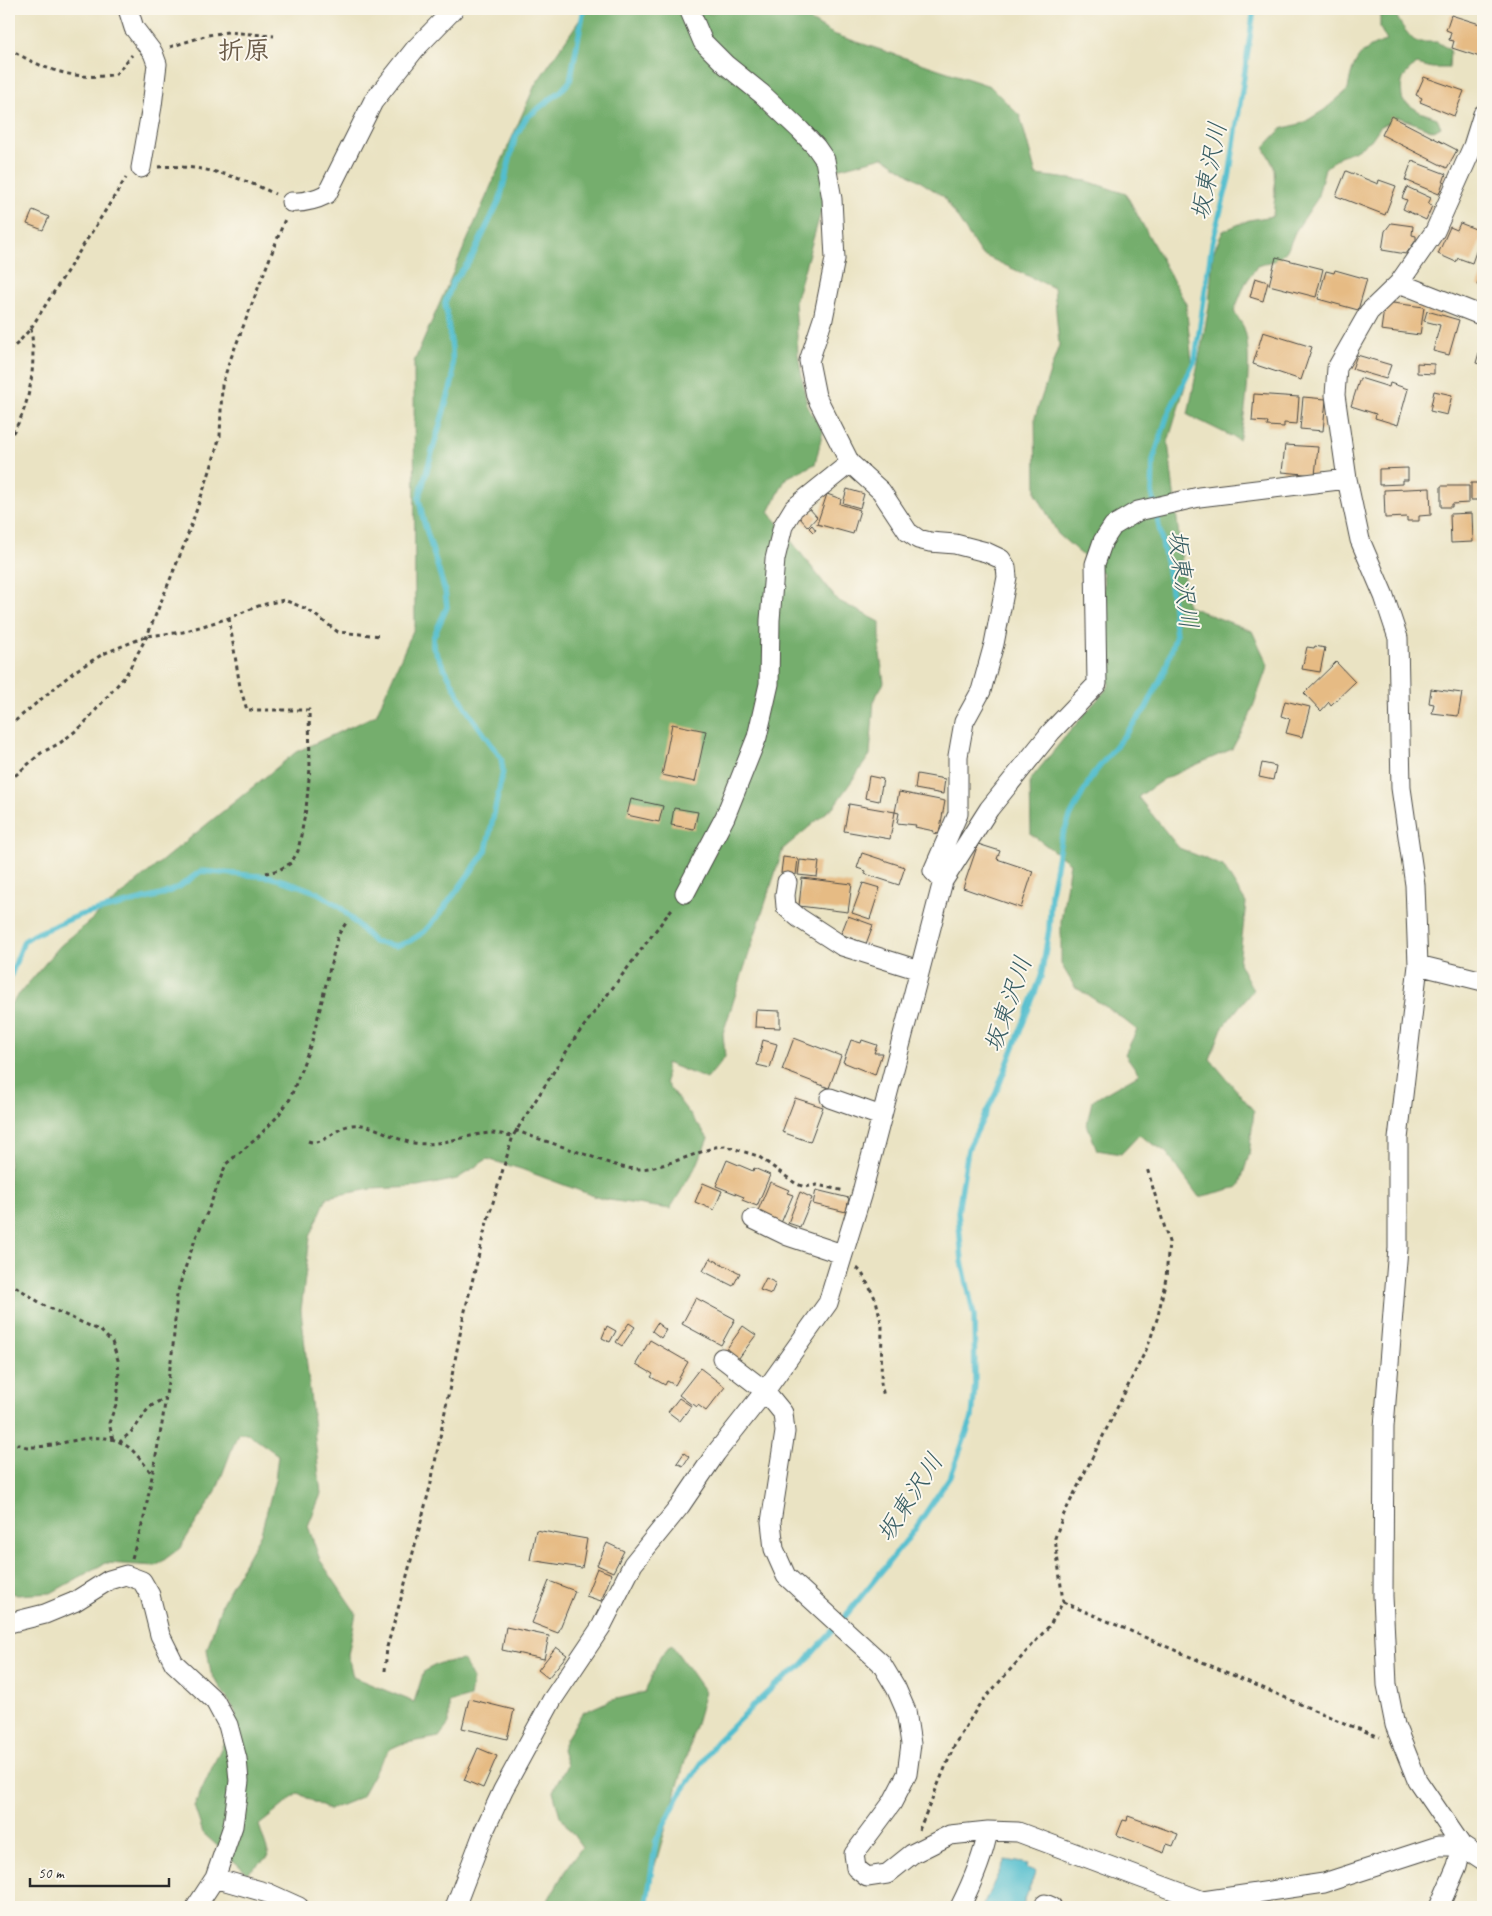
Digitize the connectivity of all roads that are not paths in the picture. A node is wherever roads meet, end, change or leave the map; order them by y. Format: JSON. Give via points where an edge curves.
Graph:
{"nodes":[{"id":1,"x":128,"y":9,"type":"edge"},
{"id":2,"x":454,"y":9,"type":"edge"},
{"id":3,"x":689,"y":9,"type":"edge"},
{"id":4,"x":1483,"y":114,"type":"edge"},
{"id":5,"x":141,"y":168,"type":"road end"},
{"id":6,"x":291,"y":202,"type":"road end"},
{"id":7,"x":1399,"y":283,"type":"junction"},
{"id":8,"x":1483,"y":316,"type":"edge"},
{"id":9,"x":850,"y":463,"type":"junction"},
{"id":10,"x":1347,"y":479,"type":"junction"},
{"id":11,"x":943,"y":881,"type":"junction"},
{"id":12,"x":788,"y":882,"type":"dead end"},
{"id":13,"x":685,"y":893,"type":"road end"},
{"id":14,"x":1418,"y":965,"type":"junction"},
{"id":15,"x":919,"y":970,"type":"junction"},
{"id":16,"x":1483,"y":980,"type":"edge"},
{"id":17,"x":830,"y":1098,"type":"dead end"},
{"id":18,"x":881,"y":1116,"type":"junction"},
{"id":19,"x":753,"y":1219,"type":"dead end"},
{"id":20,"x":842,"y":1254,"type":"junction"},
{"id":21,"x":722,"y":1358,"type":"dead end"},
{"id":22,"x":765,"y":1391,"type":"junction"},
{"id":23,"x":9,"y":1623,"type":"edge"},
{"id":24,"x":988,"y":1831,"type":"junction"},
{"id":25,"x":1462,"y":1846,"type":"junction"},
{"id":26,"x":1483,"y":1860,"type":"edge"},
{"id":27,"x":215,"y":1878,"type":"junction"},
{"id":28,"x":196,"y":1907,"type":"edge"},
{"id":29,"x":299,"y":1907,"type":"edge"},
{"id":30,"x":455,"y":1907,"type":"edge"},
{"id":31,"x":960,"y":1907,"type":"edge"},
{"id":32,"x":1044,"y":1907,"type":"edge"},
{"id":33,"x":1052,"y":1907,"type":"edge"},
{"id":34,"x":1439,"y":1907,"type":"edge"}],
"edges":[{"from":1,"to":5,"type":"street","via":[[134,28],[157,64]]},
{"from":2,"to":6,"type":"street","via":[[415,49],[373,102],[327,194],[302,203]]},
{"from":3,"to":9,"type":"street","via":[[703,42],[800,130],[824,160],[832,199],[835,259],[823,319],[810,361],[816,396]]},
{"from":4,"to":7,"type":"street","via":[[1473,146],[1436,230]]},
{"from":7,"to":8,"type":"street"},
{"from":7,"to":10,"type":"street","via":[[1369,312],[1337,368],[1335,395]]},
{"from":9,"to":11,"type":"street","via":[[881,491],[908,532],[918,539],[986,552],[1001,559],[1006,568],[994,644],[981,691],[964,722],[958,756],[958,814],[933,871]]},
{"from":9,"to":13,"type":"street","via":[[794,508],[783,526],[775,560],[769,684],[757,737],[725,817]]},
{"from":10,"to":11,"type":"street","via":[[1199,497],[1138,511],[1113,526],[1095,564],[1097,684],[1051,732],[988,809]]},
{"from":10,"to":14,"type":"street","via":[[1360,540],[1398,638],[1401,788],[1415,885]]},
{"from":11,"to":15,"type":"street"},
{"from":12,"to":15,"type":"street","via":[[786,907],[799,918],[842,946]]},
{"from":14,"to":16,"type":"street"},
{"from":14,"to":25,"type":"street","via":[[1398,1139],[1398,1248],[1384,1427],[1383,1596],[1387,1685],[1395,1725],[1417,1780]]},
{"from":15,"to":18,"type":"street"},
{"from":17,"to":18,"type":"street"},
{"from":18,"to":20,"type":"street","via":[[861,1196]]},
{"from":19,"to":20,"type":"street","via":[[788,1236]]},
{"from":20,"to":22,"type":"street","via":[[828,1303]]},
{"from":21,"to":22,"type":"street"},
{"from":22,"to":24,"type":"street","via":[[783,1413],[786,1432],[771,1522],[774,1549],[786,1576],[881,1663],[906,1711],[911,1744],[907,1774],[892,1803],[854,1854],[856,1868],[867,1877],[887,1874],[912,1854],[950,1835]]},
{"from":22,"to":30,"type":"street","via":[[633,1564],[601,1627],[552,1700],[503,1790]]},
{"from":23,"to":27,"type":"street","via":[[45,1614],[74,1602],[109,1580],[126,1575],[142,1581],[150,1595],[160,1635],[174,1663],[215,1701],[228,1725],[237,1759],[239,1781],[233,1826]]},
{"from":24,"to":25,"type":"street","via":[[1018,1832],[1203,1901],[1324,1883],[1438,1846]]},
{"from":24,"to":31,"type":"street","via":[[984,1850]]},
{"from":25,"to":26,"type":"street"},
{"from":25,"to":34,"type":"street"},
{"from":27,"to":28,"type":"street"},
{"from":27,"to":29,"type":"street","via":[[268,1893]]},
{"from":32,"to":33,"type":"street","via":[[1045,1904]]}]}
